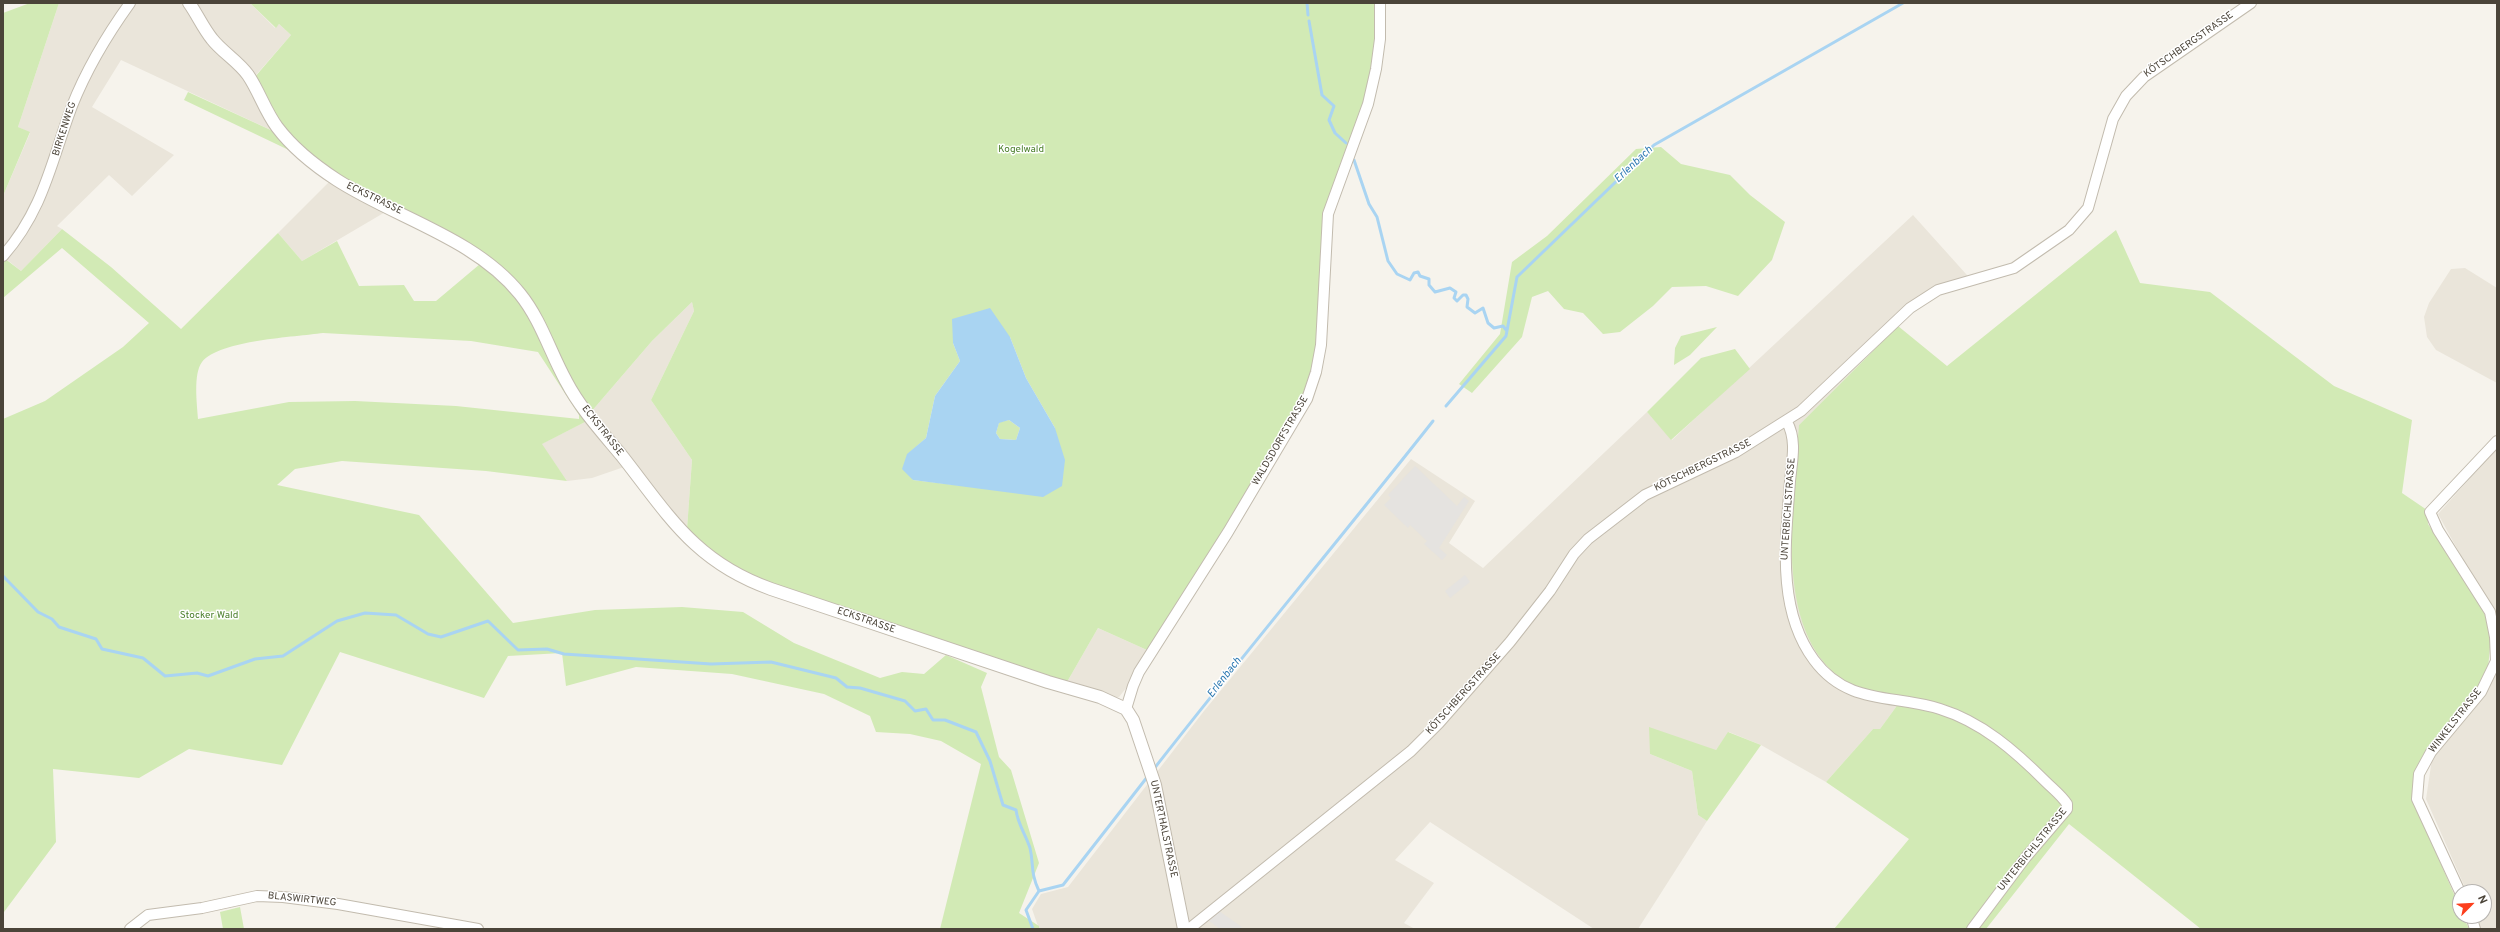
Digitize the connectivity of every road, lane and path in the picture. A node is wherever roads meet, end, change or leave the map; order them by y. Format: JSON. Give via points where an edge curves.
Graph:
{"nodes":[{"id":1,"x":130,"y":3,"type":"edge"},
{"id":2,"x":189,"y":3,"type":"edge"},
{"id":3,"x":1380,"y":3,"type":"edge"},
{"id":4,"x":2251,"y":3,"type":"edge"},
{"id":5,"x":3,"y":256,"type":"edge"},
{"id":6,"x":1787,"y":422,"type":"junction"},
{"id":7,"x":2497,"y":440,"type":"edge"},
{"id":8,"x":1126,"y":709,"type":"junction"},
{"id":9,"x":2456,"y":884,"type":"edge"},
{"id":10,"x":130,"y":929,"type":"edge"},
{"id":11,"x":478,"y":929,"type":"edge"},
{"id":12,"x":1184,"y":929,"type":"edge"},
{"id":13,"x":1189,"y":929,"type":"edge"},
{"id":14,"x":1972,"y":929,"type":"edge"}],
"edges":[{"from":1,"to":5,"type":"street","name":"BIRKENWEG","via":[[103,41],[80,87],[36,208]]},
{"from":2,"to":8,"type":"street","name":"ECKSTRASSE","via":[[212,39],[248,76],[277,127],[310,159],[336,180],[460,245],[500,273],[520,294],[537,321],[566,382],[584,409],[685,536],[720,566],[735,575],[771,589],[1100,697]]},
{"from":3,"to":8,"type":"street","name":"WALDSDORFSTRASSE","via":[[1380,39],[1371,90],[1328,214],[1321,345],[1307,399],[1228,532],[1139,672]]},
{"from":4,"to":6,"type":"street","name":"KÖTSCHBERGSTRASSE","via":[[2144,77],[2126,96],[2113,119],[2088,208],[2073,227],[2014,268],[1950,286],[1925,297],[1895,321]]},
{"from":6,"to":13,"type":"street","name":"KÖTSCHBERGSTRASSE","via":[[1736,452],[1645,495],[1588,539],[1577,550],[1550,591],[1510,642],[1411,751]]},
{"from":6,"to":14,"type":"street","name":"UNTERBICHLSTRASSE","via":[[1793,439],[1785,548],[1787,586],[1796,621],[1813,659],[1836,681],[1860,694],[1940,709],[1988,732],[2035,770],[2068,806],[2009,878]]},
{"from":7,"to":9,"type":"street","name":"WINKELSTRASSE","via":[[2430,512],[2438,530],[2490,612],[2495,637],[2496,661],[2481,692],[2431,752],[2419,774],[2417,785],[2417,799]]},
{"from":8,"to":12,"type":"street","name":"UNTERTHALSTRASSE","via":[[1133,720],[1153,780]]},
{"from":10,"to":11,"type":"street","name":"BLASWIRTWEG","via":[[148,915],[202,908],[257,896],[338,904]]}]}
